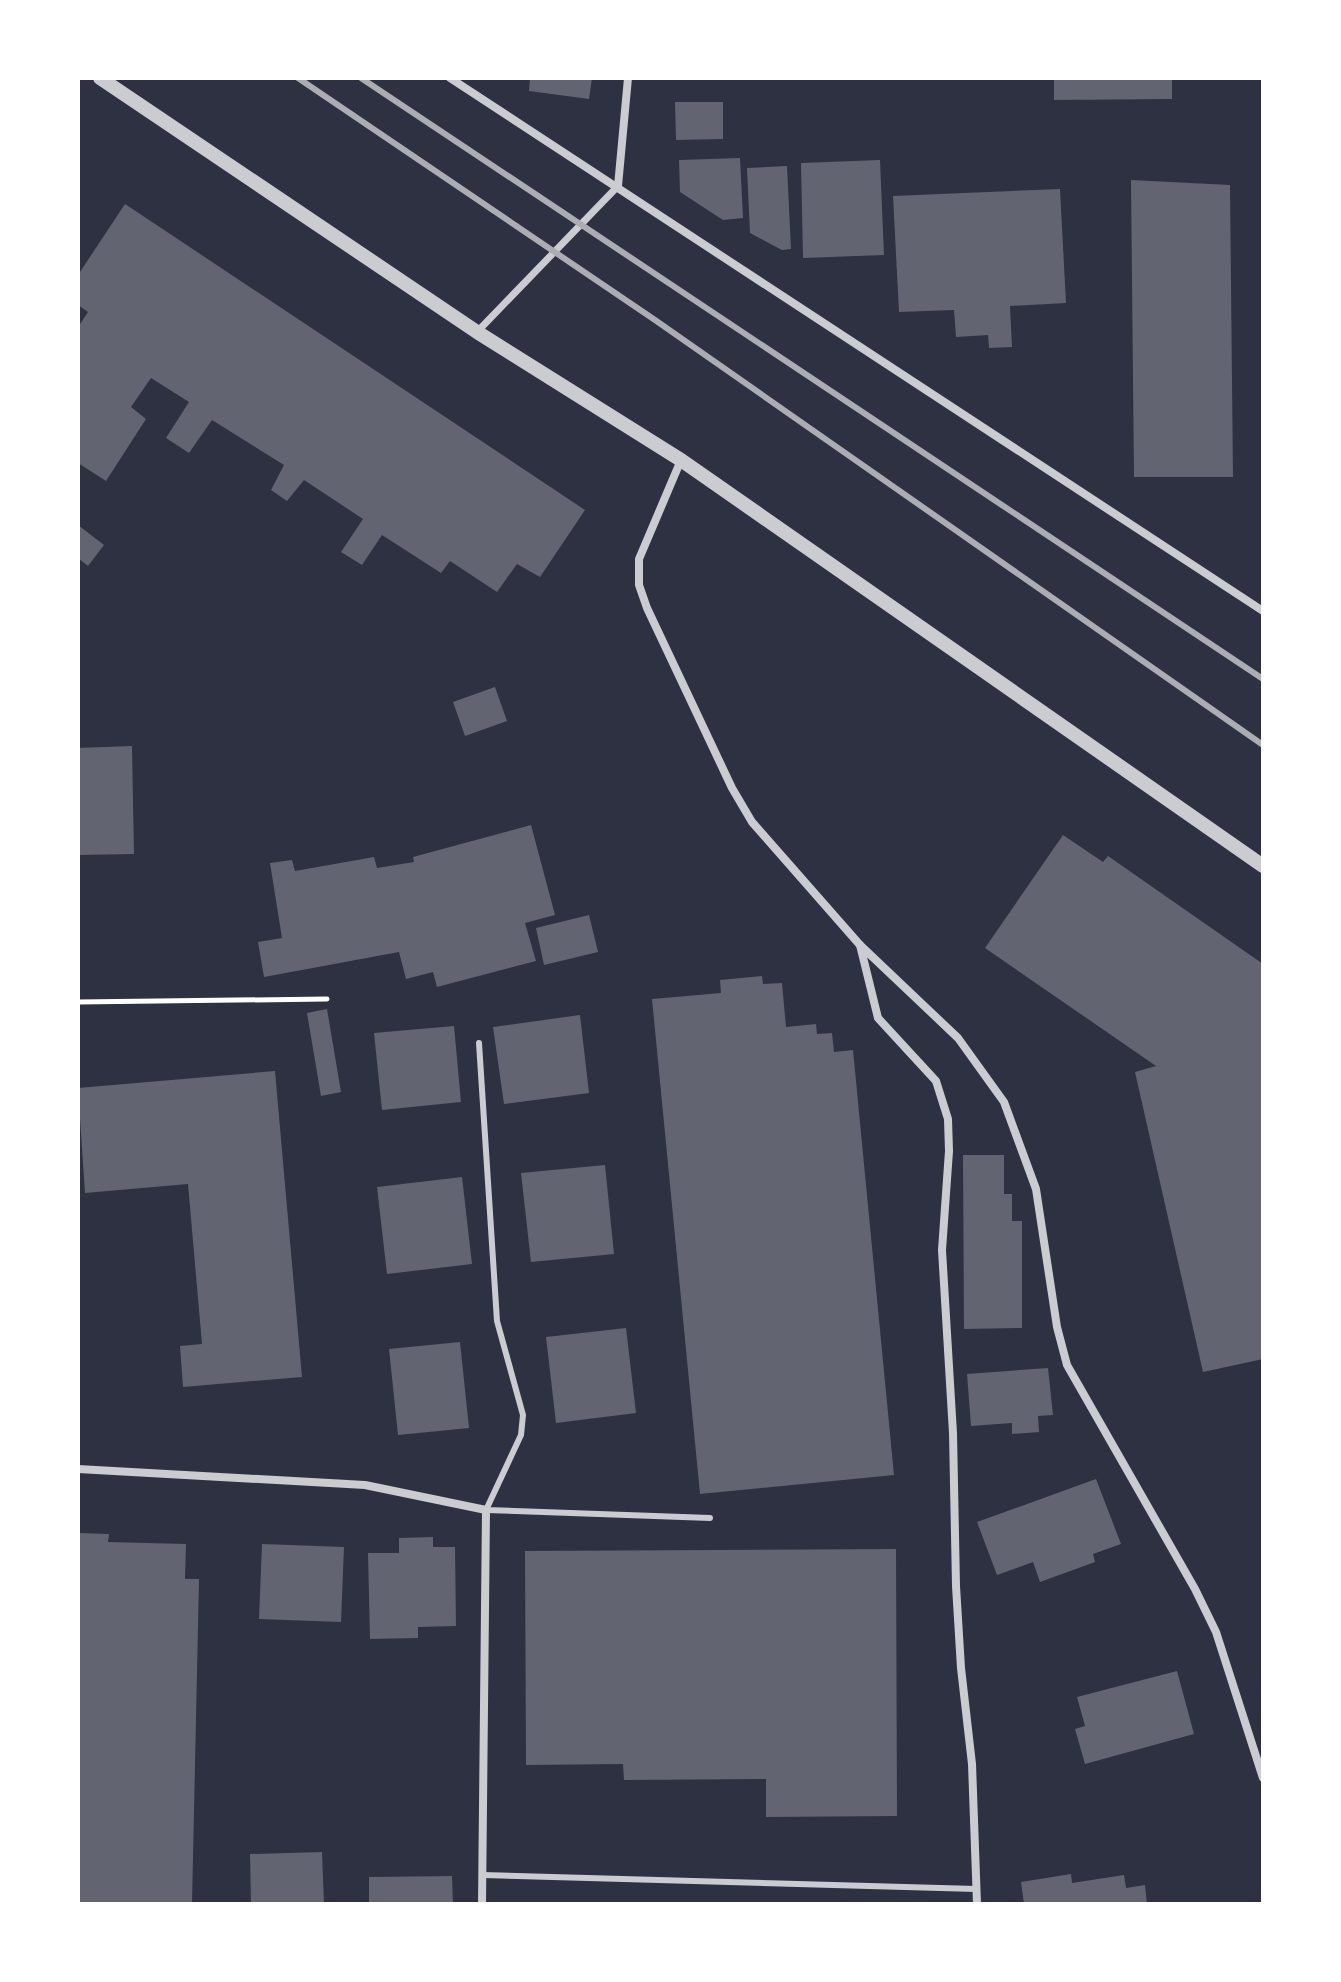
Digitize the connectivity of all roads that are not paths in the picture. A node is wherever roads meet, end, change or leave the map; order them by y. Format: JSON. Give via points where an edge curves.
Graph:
{"nodes":[{"id":1,"x":100,"y":78,"type":"edge"},
{"id":2,"x":450,"y":78,"type":"edge"},
{"id":3,"x":628,"y":78,"type":"edge"},
{"id":4,"x":618,"y":186,"type":"junction"},
{"id":5,"x":477,"y":332,"type":"junction"},
{"id":6,"x":681,"y":460,"type":"junction"},
{"id":7,"x":1263,"y":611,"type":"edge"},
{"id":8,"x":1263,"y":866,"type":"edge"},
{"id":9,"x":860,"y":945,"type":"junction"},
{"id":10,"x":479,"y":1043,"type":"dead end"},
{"id":11,"x":78,"y":1469,"type":"edge"},
{"id":12,"x":486,"y":1510,"type":"junction"},
{"id":13,"x":710,"y":1518,"type":"dead end"},
{"id":14,"x":1263,"y":1778,"type":"edge"},
{"id":15,"x":483,"y":1875,"type":"junction"},
{"id":16,"x":976,"y":1889,"type":"junction"},
{"id":17,"x":482,"y":1904,"type":"edge"},
{"id":18,"x":977,"y":1904,"type":"edge"}],
"edges":[{"from":1,"to":5,"type":"street"},
{"from":2,"to":4,"type":"street"},
{"from":3,"to":4,"type":"street"},
{"from":4,"to":5,"type":"street"},
{"from":4,"to":7,"type":"street"},
{"from":5,"to":6,"type":"street"},
{"from":6,"to":8,"type":"street"},
{"from":6,"to":9,"type":"street","via":[[639,559],[639,585],[647,608],[752,822]]},
{"from":9,"to":14,"type":"street","via":[[958,1038],[1004,1102],[1036,1189],[1067,1365],[1216,1632]]},
{"from":9,"to":16,"type":"street","via":[[878,1018],[936,1081],[948,1119],[942,1250]]},
{"from":10,"to":12,"type":"lane","via":[[497,1321],[523,1415],[521,1435]]},
{"from":11,"to":12,"type":"street","via":[[365,1485]]},
{"from":12,"to":13,"type":"lane"},
{"from":12,"to":15,"type":"street"},
{"from":15,"to":16,"type":"lane"},
{"from":15,"to":17,"type":"street"},
{"from":16,"to":18,"type":"street"}]}
